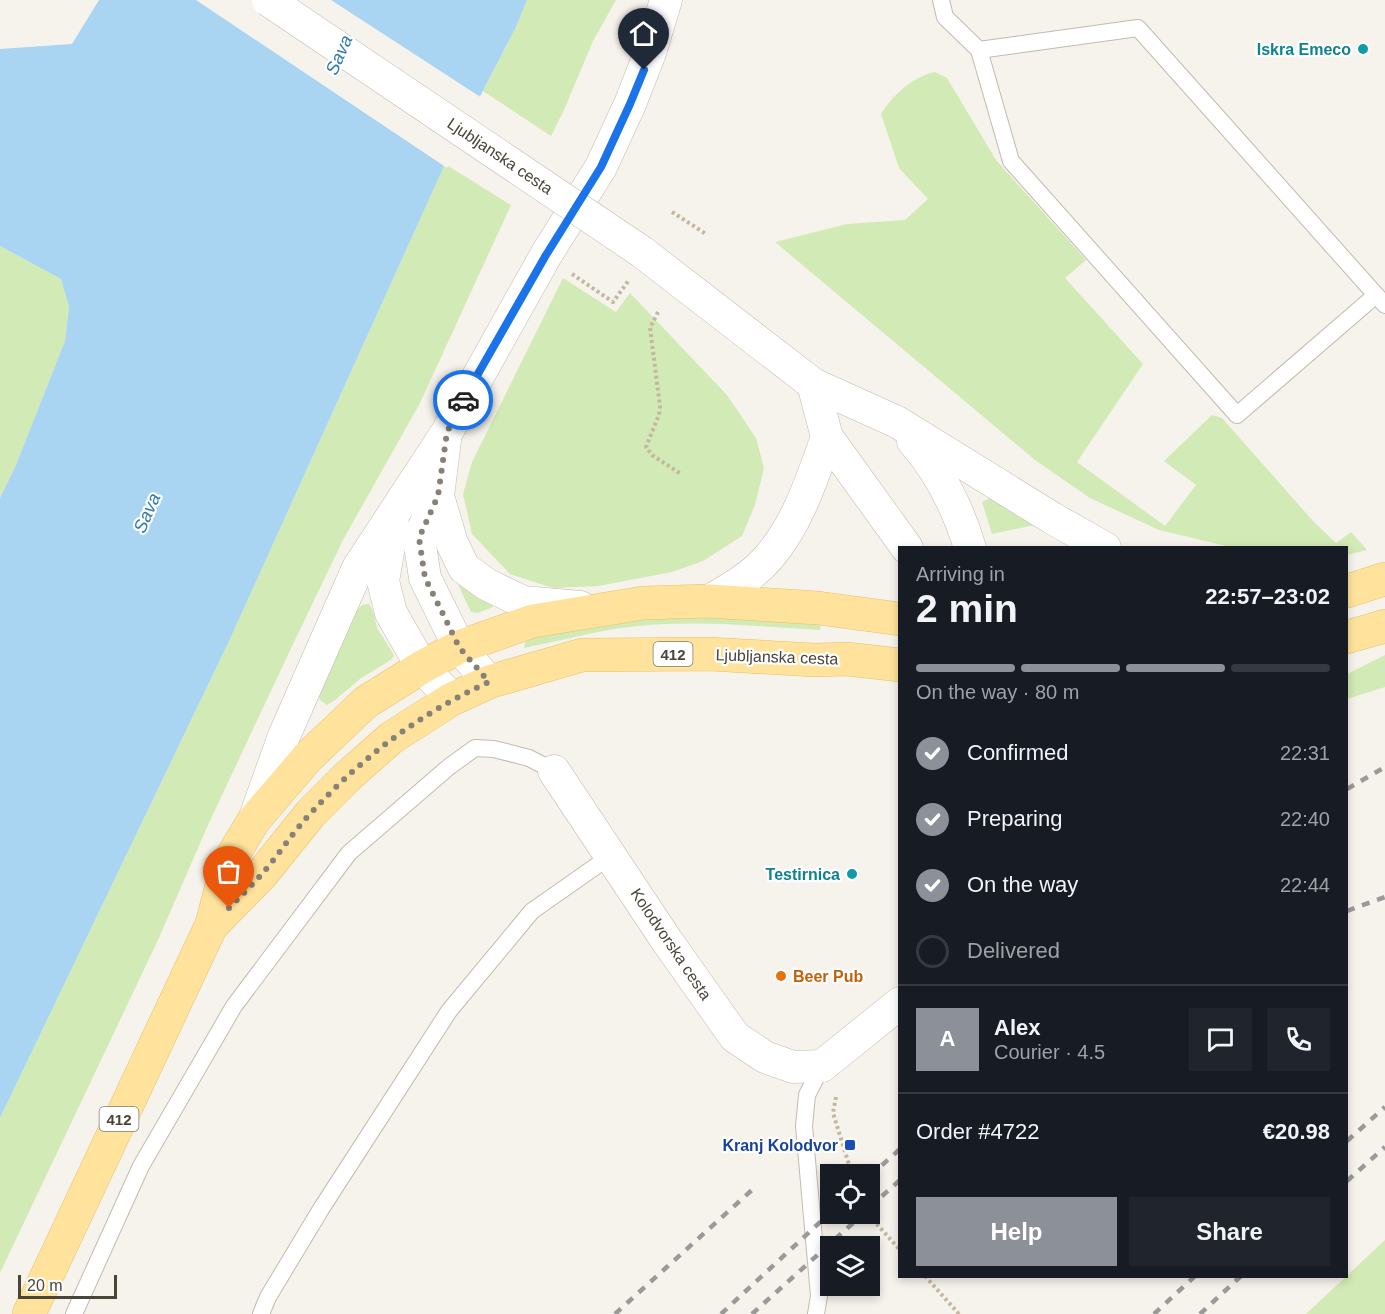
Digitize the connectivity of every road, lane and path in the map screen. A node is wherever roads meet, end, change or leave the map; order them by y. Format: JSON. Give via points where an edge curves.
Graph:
{"nodes":[{"id":1,"x":268,"y":0,"type":"edge"},
{"id":2,"x":666,"y":0,"type":"edge"},
{"id":3,"x":940,"y":0,"type":"edge"},
{"id":4,"x":979,"y":50,"type":"junction"},
{"id":5,"x":672,"y":212,"type":"dead end"},
{"id":6,"x":706,"y":234,"type":"dead end"},
{"id":7,"x":564,"y":268,"type":"dead end"},
{"id":8,"x":604,"y":296,"type":"dead end"},
{"id":9,"x":1380,"y":300,"type":"edge"},
{"id":10,"x":658,"y":312,"type":"dead end"},
{"id":11,"x":813,"y":384,"type":"junction"},
{"id":12,"x":897,"y":422,"type":"junction"},
{"id":13,"x":447,"y":432,"type":"junction"},
{"id":14,"x":827,"y":436,"type":"junction"},
{"id":15,"x":681,"y":474,"type":"dead end"},
{"id":16,"x":438,"y":496,"type":"junction"},
{"id":17,"x":396,"y":511,"type":"junction"},
{"id":18,"x":906,"y":546,"type":"edge"},
{"id":19,"x":969,"y":546,"type":"edge"},
{"id":20,"x":1102,"y":546,"type":"edge"},
{"id":21,"x":1385,"y":579,"type":"edge"},
{"id":22,"x":1348,"y":591,"type":"edge"},
{"id":23,"x":709,"y":601,"type":"junction"},
{"id":24,"x":599,"y":609,"type":"junction"},
{"id":25,"x":898,"y":619,"type":"edge"},
{"id":26,"x":1385,"y":626,"type":"edge"},
{"id":27,"x":1348,"y":637,"type":"edge"},
{"id":28,"x":459,"y":647,"type":"junction"},
{"id":29,"x":898,"y":665,"type":"edge"},
{"id":30,"x":422,"y":667,"type":"junction"},
{"id":31,"x":489,"y":682,"type":"junction"},
{"id":32,"x":452,"y":699,"type":"junction"},
{"id":33,"x":554,"y":771,"type":"joint"},
{"id":34,"x":254,"y":820,"type":"junction"},
{"id":35,"x":612,"y":855,"type":"junction"},
{"id":36,"x":212,"y":924,"type":"junction"},
{"id":37,"x":898,"y":1005,"type":"edge"},
{"id":38,"x":830,"y":1078,"type":"junction"},
{"id":39,"x":849,"y":1164,"type":"edge"},
{"id":40,"x":877,"y":1224,"type":"edge"},
{"id":41,"x":898,"y":1248,"type":"edge"},
{"id":42,"x":927,"y":1278,"type":"edge"},
{"id":43,"x":28,"y":1314,"type":"edge"},
{"id":44,"x":74,"y":1314,"type":"edge"},
{"id":45,"x":261,"y":1314,"type":"edge"},
{"id":46,"x":816,"y":1314,"type":"edge"},
{"id":47,"x":959,"y":1314,"type":"edge"}],
"edges":[{"from":1,"to":11,"type":"street","name":"Ljubljanska cesta","bridge":true,"via":[[642,252]]},
{"from":2,"to":13,"type":"street","via":[[650,53],[601,167],[546,255]]},
{"from":3,"to":4,"type":"lane","via":[[945,17]]},
{"from":4,"to":9,"type":"lane","via":[[1138,28]]},
{"from":4,"to":9,"type":"lane","via":[[1011,161],[1237,415]]},
{"from":5,"to":6,"type":"path"},
{"from":7,"to":8,"type":"path"},
{"from":10,"to":15,"type":"path","via":[[650,328],[660,406],[646,447]]},
{"from":11,"to":12,"type":"street","name":"Ljubljanska cesta"},
{"from":11,"to":14,"type":"street"},
{"from":12,"to":19,"type":"street","name":"Ljubljanska cesta","via":[[930,460],[960,515]]},
{"from":12,"to":20,"type":"street","name":"Ljubljanska cesta"},
{"from":13,"to":16,"type":"street"},
{"from":13,"to":17,"type":"street"},
{"from":14,"to":18,"type":"street"},
{"from":14,"to":23,"type":"street","via":[[795,519],[769,558],[738,584]]},
{"from":16,"to":24,"type":"street","via":[[464,568],[486,585],[523,602]]},
{"from":16,"to":28,"type":"street","via":[[419,538],[425,578]]},
{"from":17,"to":30,"type":"street","via":[[383,581],[391,613]]},
{"from":17,"to":34,"type":"street","via":[[358,568],[284,736]]},
{"from":21,"to":22,"type":"main road"},
{"from":23,"to":24,"type":"main road","number":"412"},
{"from":23,"to":25,"type":"main road","number":"412","via":[[818,608]]},
{"from":24,"to":28,"type":"main road","number":"412","via":[[533,621]]},
{"from":26,"to":27,"type":"main road"},
{"from":28,"to":30,"type":"main road","number":"412"},
{"from":28,"to":31,"type":"street"},
{"from":29,"to":31,"type":"main road","name":"Ljubljanska cesta","number":"412","via":[[709,654],[582,655]]},
{"from":30,"to":32,"type":"street"},
{"from":30,"to":34,"type":"main road","number":"412","via":[[366,702],[308,757]]},
{"from":31,"to":32,"type":"main road","name":"Ljubljanska cesta","number":"412"},
{"from":32,"to":36,"type":"main road","name":"Ljubljanska cesta","number":"412","via":[[391,738],[347,777],[311,813],[262,874]]},
{"from":33,"to":35,"type":"street","name":"Kolodvorska cesta"},
{"from":33,"to":44,"type":"lane","via":[[529,758],[475,748],[349,853],[234,1006],[141,1166]]},
{"from":34,"to":36,"type":"main road","number":"412","via":[[227,865]]},
{"from":35,"to":38,"type":"street","name":"Kolodvorska cesta","via":[[735,1037],[765,1057]]},
{"from":35,"to":45,"type":"lane","via":[[532,911],[449,1011],[321,1209]]},
{"from":36,"to":43,"type":"main road","number":"412"},
{"from":37,"to":38,"type":"street"},
{"from":38,"to":39,"type":"path","via":[[833,1113]]},
{"from":38,"to":46,"type":"lane","via":[[807,1095],[804,1126],[819,1296]]},
{"from":40,"to":41,"type":"path"},
{"from":42,"to":47,"type":"path"}]}
